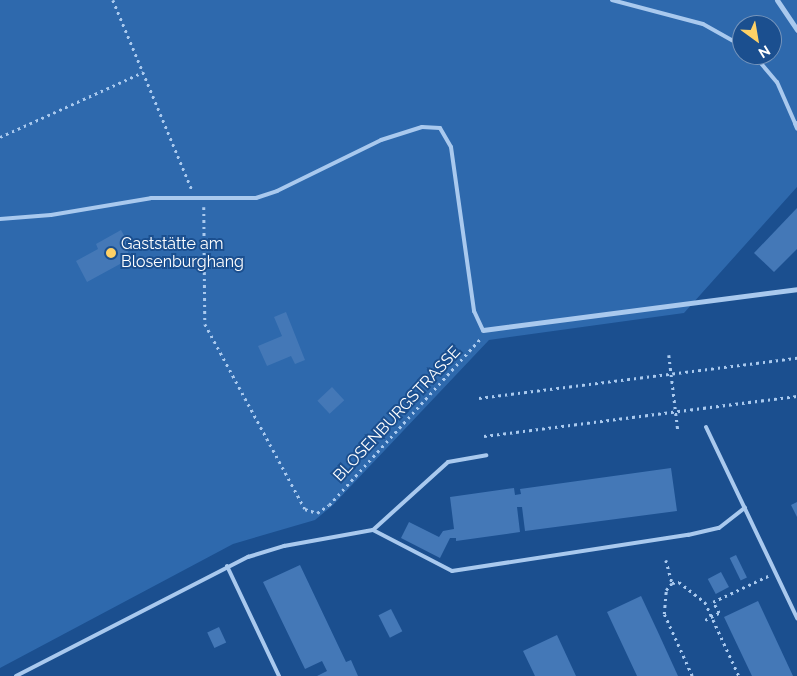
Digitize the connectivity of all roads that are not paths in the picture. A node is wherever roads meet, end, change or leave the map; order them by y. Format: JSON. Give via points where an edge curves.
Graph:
{"nodes":[{"id":1,"x":612,"y":0,"type":"edge"},
{"id":2,"x":777,"y":0,"type":"edge"},
{"id":3,"x":797,"y":30,"type":"edge"},
{"id":4,"x":732,"y":40,"type":"edge"},
{"id":5,"x":763,"y":65,"type":"edge"},
{"id":6,"x":796,"y":126,"type":"edge"},
{"id":7,"x":0,"y":219,"type":"edge"},
{"id":8,"x":797,"y":288,"type":"edge"},
{"id":9,"x":483,"y":330,"type":"joint"},
{"id":10,"x":706,"y":427,"type":"dead end"},
{"id":11,"x":486,"y":455,"type":"dead end"},
{"id":12,"x":745,"y":508,"type":"junction"},
{"id":13,"x":373,"y":530,"type":"junction"},
{"id":14,"x":227,"y":566,"type":"junction"},
{"id":15,"x":797,"y":618,"type":"edge"},
{"id":16,"x":16,"y":676,"type":"edge"},
{"id":17,"x":279,"y":676,"type":"edge"}],
"edges":[{"from":1,"to":4,"type":"lane","via":[[703,24]]},
{"from":2,"to":3,"type":"street"},
{"from":5,"to":6,"type":"lane","via":[[777,82]]},
{"from":7,"to":9,"type":"lane","via":[[51,215],[151,198],[256,198],[381,140],[422,127],[440,128],[452,147],[474,311]]},
{"from":8,"to":9,"type":"street"},
{"from":10,"to":12,"type":"lane"},
{"from":11,"to":13,"type":"lane","via":[[448,462]]},
{"from":12,"to":13,"type":"lane","via":[[719,528],[688,535],[452,570]]},
{"from":12,"to":15,"type":"lane"},
{"from":13,"to":14,"type":"lane","via":[[284,546]]},
{"from":14,"to":16,"type":"lane"},
{"from":14,"to":17,"type":"lane"}]}
